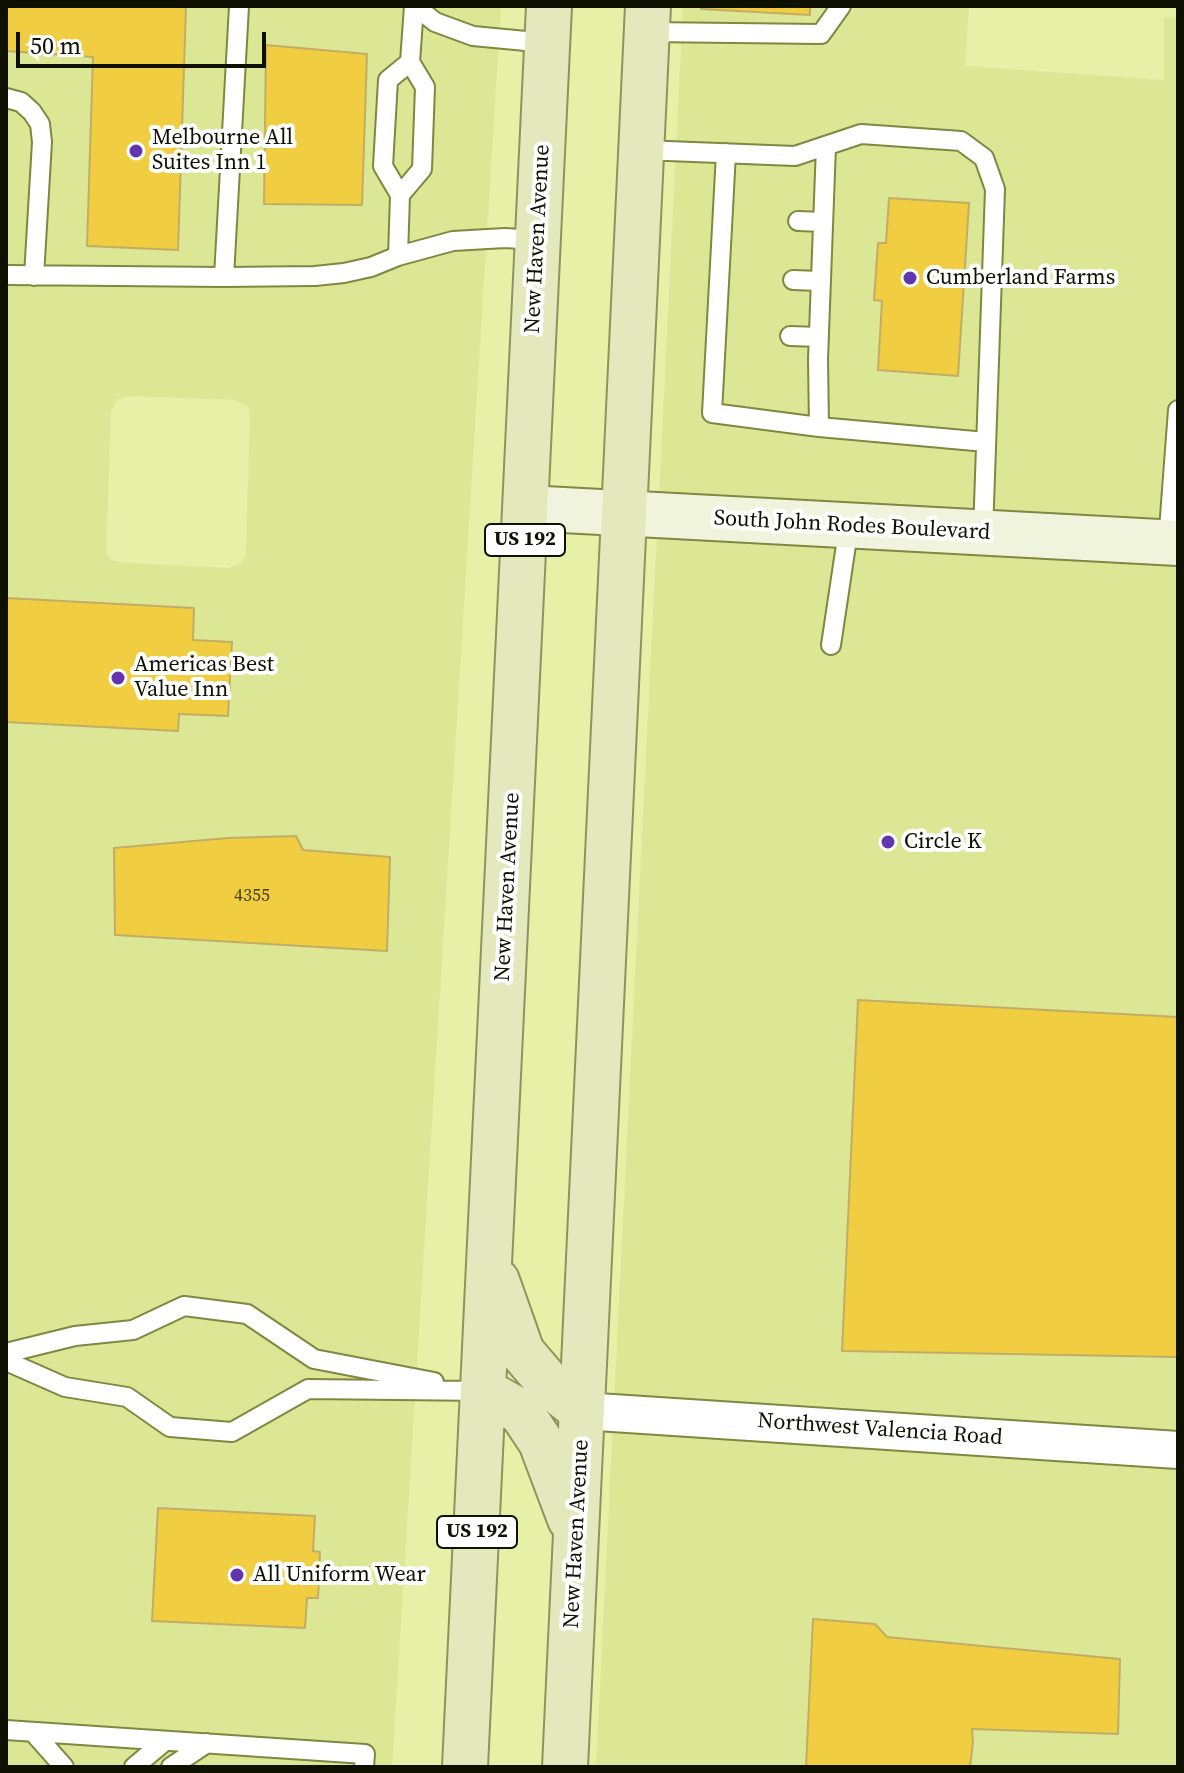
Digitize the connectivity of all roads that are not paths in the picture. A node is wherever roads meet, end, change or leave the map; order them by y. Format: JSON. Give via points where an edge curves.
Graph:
{"nodes":[{"id":1,"x":239,"y":6,"type":"edge"},
{"id":2,"x":414,"y":6,"type":"edge"},
{"id":3,"x":841,"y":6,"type":"edge"},
{"id":4,"x":648,"y":19,"type":"edge"},
{"id":5,"x":548,"y":24,"type":"edge"},
{"id":6,"x":410,"y":62,"type":"junction"},
{"id":7,"x":6,"y":98,"type":"edge"},
{"id":8,"x":826,"y":146,"type":"junction"},
{"id":9,"x":642,"y":150,"type":"junction"},
{"id":10,"x":726,"y":153,"type":"junction"},
{"id":11,"x":400,"y":195,"type":"junction"},
{"id":12,"x":798,"y":221,"type":"dead end"},
{"id":13,"x":823,"y":222,"type":"junction"},
{"id":14,"x":537,"y":240,"type":"junction"},
{"id":15,"x":398,"y":256,"type":"junction"},
{"id":16,"x":6,"y":275,"type":"edge"},
{"id":17,"x":34,"y":276,"type":"junction"},
{"id":18,"x":224,"y":277,"type":"junction"},
{"id":19,"x":793,"y":280,"type":"dead end"},
{"id":20,"x":820,"y":281,"type":"junction"},
{"id":21,"x":716,"y":332,"type":"junction"},
{"id":22,"x":736,"y":333,"type":"dead end"},
{"id":23,"x":790,"y":336,"type":"dead end"},
{"id":24,"x":819,"y":337,"type":"junction"},
{"id":25,"x":1178,"y":410,"type":"edge"},
{"id":26,"x":819,"y":427,"type":"junction"},
{"id":27,"x":986,"y":442,"type":"junction"},
{"id":28,"x":526,"y":508,"type":"junction"},
{"id":29,"x":624,"y":514,"type":"junction"},
{"id":30,"x":849,"y":525,"type":"junction"},
{"id":31,"x":983,"y":533,"type":"junction"},
{"id":32,"x":1173,"y":543,"type":"edge"},
{"id":33,"x":831,"y":645,"type":"dead end"},
{"id":34,"x":490,"y":1260,"type":"junction"},
{"id":35,"x":6,"y":1353,"type":"edge"},
{"id":36,"x":6,"y":1361,"type":"edge"},
{"id":37,"x":484,"y":1391,"type":"junction"},
{"id":38,"x":582,"y":1411,"type":"junction"},
{"id":39,"x":1178,"y":1450,"type":"edge"},
{"id":40,"x":577,"y":1536,"type":"junction"},
{"id":41,"x":6,"y":1730,"type":"edge"},
{"id":42,"x":33,"y":1732,"type":"junction"},
{"id":43,"x":165,"y":1741,"type":"junction"},
{"id":44,"x":207,"y":1743,"type":"junction"},
{"id":45,"x":64,"y":1767,"type":"edge"},
{"id":46,"x":134,"y":1767,"type":"edge"},
{"id":47,"x":171,"y":1767,"type":"edge"},
{"id":48,"x":364,"y":1767,"type":"edge"},
{"id":49,"x":465,"y":1767,"type":"edge"},
{"id":50,"x":565,"y":1767,"type":"edge"}],
"edges":[{"from":1,"to":18,"type":"lane"},
{"from":2,"to":5,"type":"lane","via":[[435,22],[473,36]]},
{"from":2,"to":6,"type":"lane"},
{"from":3,"to":4,"type":"lane","via":[[821,34]]},
{"from":4,"to":9,"type":"main road","name":"New Haven Avenue"},
{"from":5,"to":14,"type":"main road","name":"New Haven Avenue","number":"US 192"},
{"from":6,"to":11,"type":"lane","via":[[425,87],[422,169]]},
{"from":6,"to":11,"type":"lane","via":[[388,80],[383,166]]},
{"from":7,"to":17,"type":"lane","via":[[21,102],[40,124]]},
{"from":8,"to":10,"type":"lane","via":[[795,156]]},
{"from":8,"to":13,"type":"lane"},
{"from":8,"to":27,"type":"lane","via":[[861,134],[911,137],[961,141],[984,158],[995,189]]},
{"from":9,"to":10,"type":"lane"},
{"from":9,"to":29,"type":"main road","name":"New Haven Avenue"},
{"from":10,"to":21,"type":"lane","via":[[729,276]]},
{"from":11,"to":15,"type":"lane"},
{"from":12,"to":13,"type":"lane"},
{"from":13,"to":20,"type":"lane"},
{"from":14,"to":15,"type":"lane","via":[[453,241]]},
{"from":14,"to":28,"type":"main road","name":"New Haven Avenue","number":"US 192"},
{"from":15,"to":18,"type":"lane","via":[[344,273]]},
{"from":16,"to":17,"type":"lane"},
{"from":17,"to":18,"type":"lane"},
{"from":19,"to":20,"type":"lane"},
{"from":20,"to":24,"type":"lane"},
{"from":21,"to":22,"type":"lane"},
{"from":21,"to":26,"type":"lane","via":[[712,413]]},
{"from":23,"to":24,"type":"lane"},
{"from":24,"to":26,"type":"lane"},
{"from":25,"to":32,"type":"lane"},
{"from":26,"to":27,"type":"lane"},
{"from":27,"to":31,"type":"lane"},
{"from":28,"to":29,"type":"main road","name":"South John Rodes Boulevard"},
{"from":28,"to":34,"type":"main road","name":"New Haven Avenue","number":"US 192"},
{"from":29,"to":30,"type":"main road","name":"South John Rodes Boulevard"},
{"from":29,"to":38,"type":"main road","name":"New Haven Avenue"},
{"from":30,"to":31,"type":"main road","name":"South John Rodes Boulevard"},
{"from":30,"to":33,"type":"lane"},
{"from":31,"to":32,"type":"main road","name":"South John Rodes Boulevard"},
{"from":34,"to":37,"type":"main road","name":"New Haven Avenue","number":"US 192"},
{"from":34,"to":38,"type":"main road","via":[[522,1352]]},
{"from":35,"to":37,"type":"lane","via":[[75,1336],[133,1330],[184,1306],[247,1314],[314,1359]]},
{"from":36,"to":37,"type":"lane","via":[[65,1387],[127,1397],[170,1427],[232,1432],[308,1389]]},
{"from":37,"to":40,"type":"main road","via":[[521,1412],[541,1442]]},
{"from":37,"to":49,"type":"main road","name":"New Haven Avenue","number":"US 192"},
{"from":38,"to":39,"type":"street","name":"Northwest Valencia Road"},
{"from":38,"to":40,"type":"main road","name":"New Haven Avenue"},
{"from":40,"to":50,"type":"main road","name":"New Haven Avenue"},
{"from":41,"to":42,"type":"lane"},
{"from":42,"to":43,"type":"lane"},
{"from":42,"to":45,"type":"lane"},
{"from":43,"to":44,"type":"lane"},
{"from":43,"to":46,"type":"lane"},
{"from":44,"to":47,"type":"lane"},
{"from":44,"to":48,"type":"lane","via":[[365,1754]]}]}
